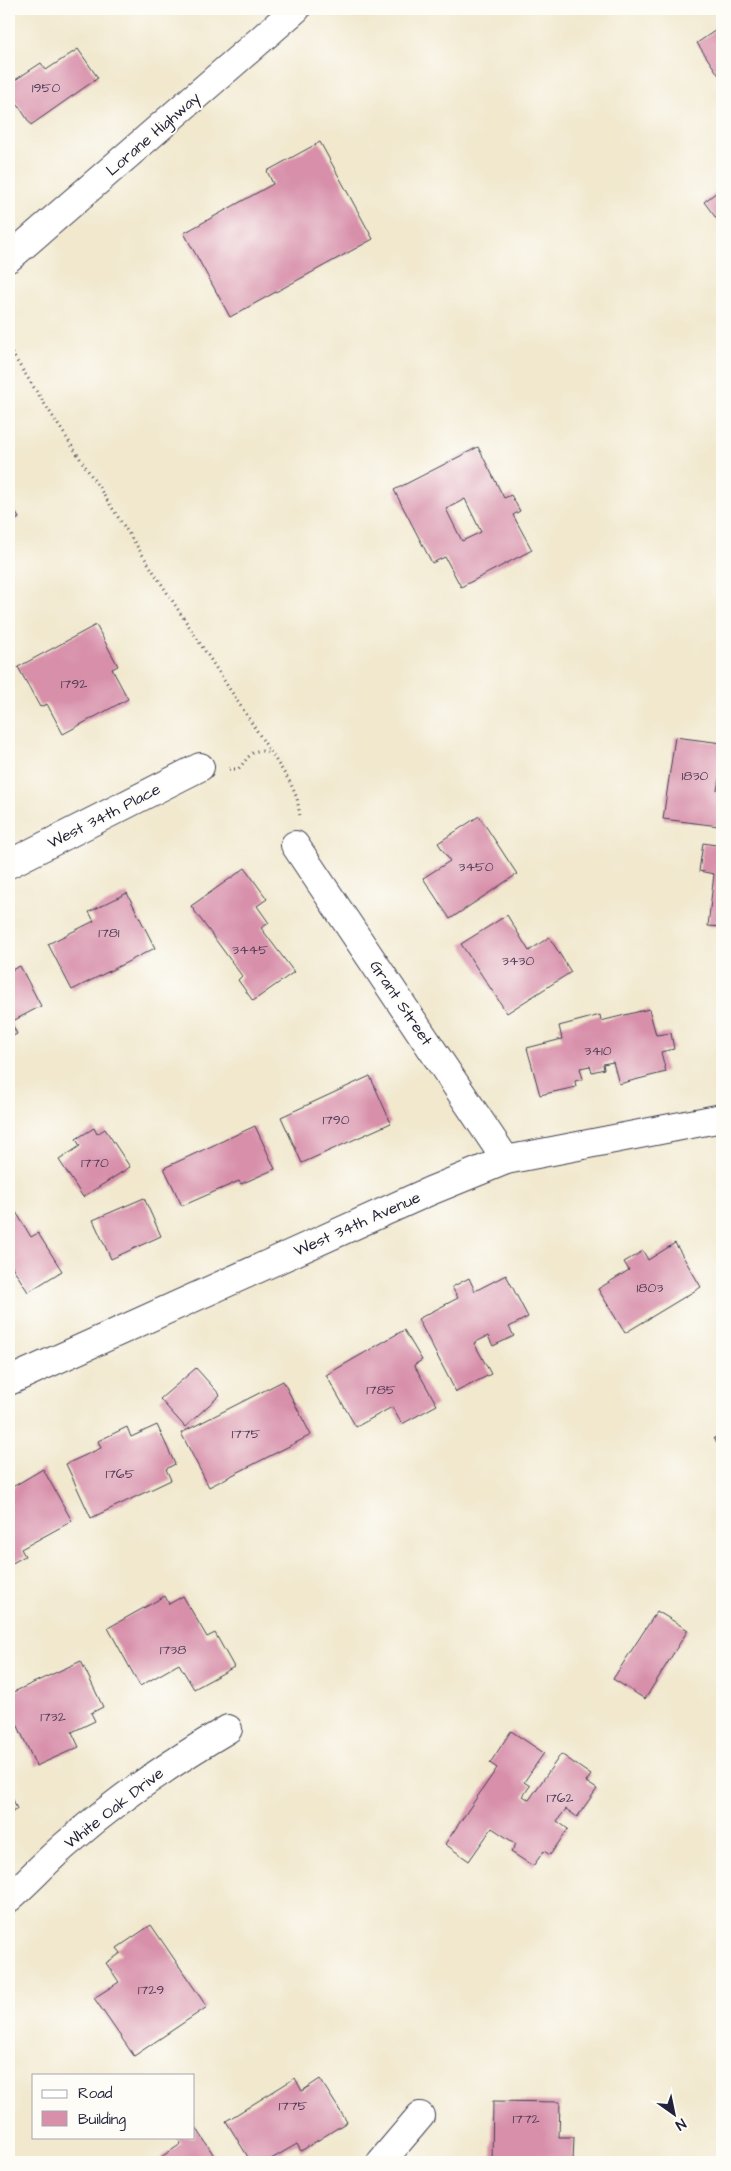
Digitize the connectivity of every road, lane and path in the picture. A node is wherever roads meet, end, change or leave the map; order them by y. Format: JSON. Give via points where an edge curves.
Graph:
{"nodes":[{"id":1,"x":296,"y":9,"type":"edge"},
{"id":2,"x":9,"y":258,"type":"edge"},
{"id":3,"x":9,"y":348,"type":"edge"},
{"id":4,"x":272,"y":754,"type":"junction"},
{"id":5,"x":200,"y":767,"type":"joint"},
{"id":6,"x":295,"y":845,"type":"joint"},
{"id":7,"x":9,"y":864,"type":"edge"},
{"id":8,"x":722,"y":1118,"type":"edge"},
{"id":9,"x":506,"y":1160,"type":"junction"},
{"id":10,"x":9,"y":1381,"type":"edge"},
{"id":11,"x":228,"y":1729,"type":"dead end"},
{"id":12,"x":9,"y":1898,"type":"edge"},
{"id":13,"x":420,"y":2116,"type":"dead end"},
{"id":14,"x":381,"y":2162,"type":"edge"}],
"edges":[{"from":1,"to":2,"type":"street","name":"Lorane Highway"},
{"from":3,"to":4,"type":"path"},
{"from":4,"to":5,"type":"path","via":[[255,751],[234,770]]},
{"from":4,"to":6,"type":"path","via":[[297,798],[301,823]]},
{"from":5,"to":7,"type":"street","name":"West 34th Place"},
{"from":6,"to":9,"type":"street","name":"Grant Street"},
{"from":8,"to":9,"type":"street","name":"West 34th Avenue"},
{"from":9,"to":10,"type":"street","name":"West 34th Avenue","via":[[430,1191]]},
{"from":11,"to":12,"type":"street","name":"White Oak Drive","via":[[120,1799],[68,1842]]},
{"from":13,"to":14,"type":"street"}]}
